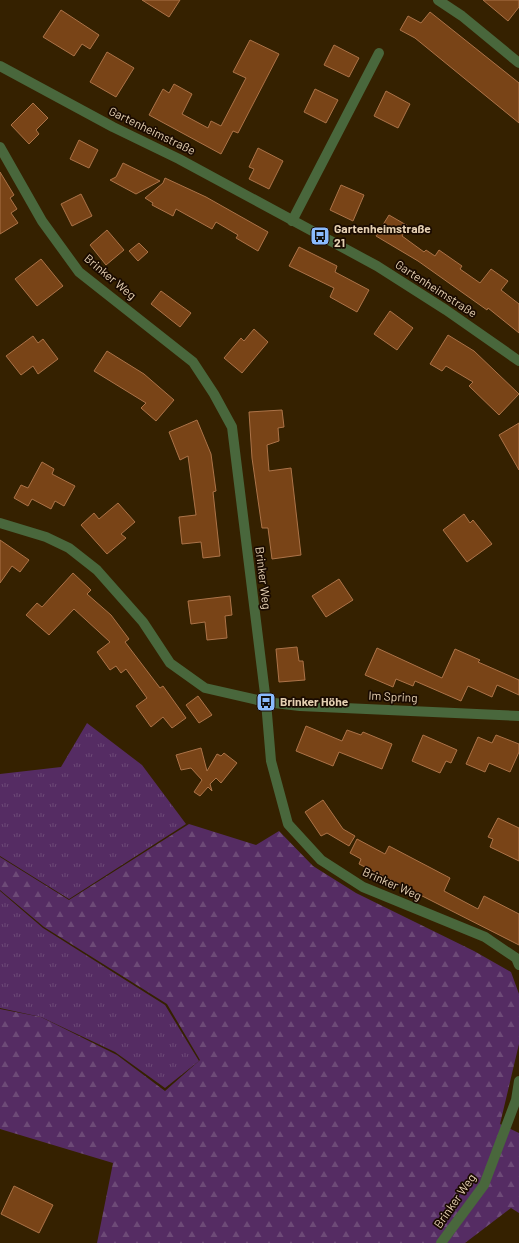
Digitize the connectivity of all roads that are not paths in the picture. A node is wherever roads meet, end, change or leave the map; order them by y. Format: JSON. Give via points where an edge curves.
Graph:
{"nodes":[{"id":1,"x":438,"y":0,"type":"edge"},
{"id":2,"x":380,"y":53,"type":"dead end"},
{"id":3,"x":519,"y":63,"type":"edge"},
{"id":4,"x":0,"y":66,"type":"edge"},
{"id":5,"x":0,"y":147,"type":"edge"},
{"id":6,"x":292,"y":221,"type":"junction"},
{"id":7,"x":519,"y":361,"type":"edge"},
{"id":8,"x":0,"y":523,"type":"edge"},
{"id":9,"x":266,"y":702,"type":"junction"},
{"id":10,"x":519,"y":716,"type":"edge"},
{"id":11,"x":519,"y":964,"type":"edge"},
{"id":12,"x":519,"y":1081,"type":"edge"},
{"id":13,"x":441,"y":1243,"type":"edge"}],
"edges":[{"from":1,"to":3,"type":"street","via":[[462,16]]},
{"from":2,"to":6,"type":"street"},
{"from":4,"to":6,"type":"street","name":"Gartenheimstraße","via":[[113,127],[179,158]]},
{"from":5,"to":9,"type":"street","name":"Brinker Weg","via":[[42,221],[79,272],[194,362],[232,427]]},
{"from":6,"to":7,"type":"street","name":"Gartenheimstraße","via":[[377,266]]},
{"from":8,"to":9,"type":"street","via":[[46,537],[69,548],[97,570],[143,622],[170,663],[205,688]]},
{"from":9,"to":10,"type":"street","name":"Im Spring","via":[[300,706]]},
{"from":9,"to":11,"type":"street","name":"Brinker Weg","via":[[271,761],[288,824],[321,860],[363,887],[485,937],[516,958]]},
{"from":12,"to":13,"type":"street","name":"Brinker Weg","via":[[516,1100],[484,1185]]}]}
